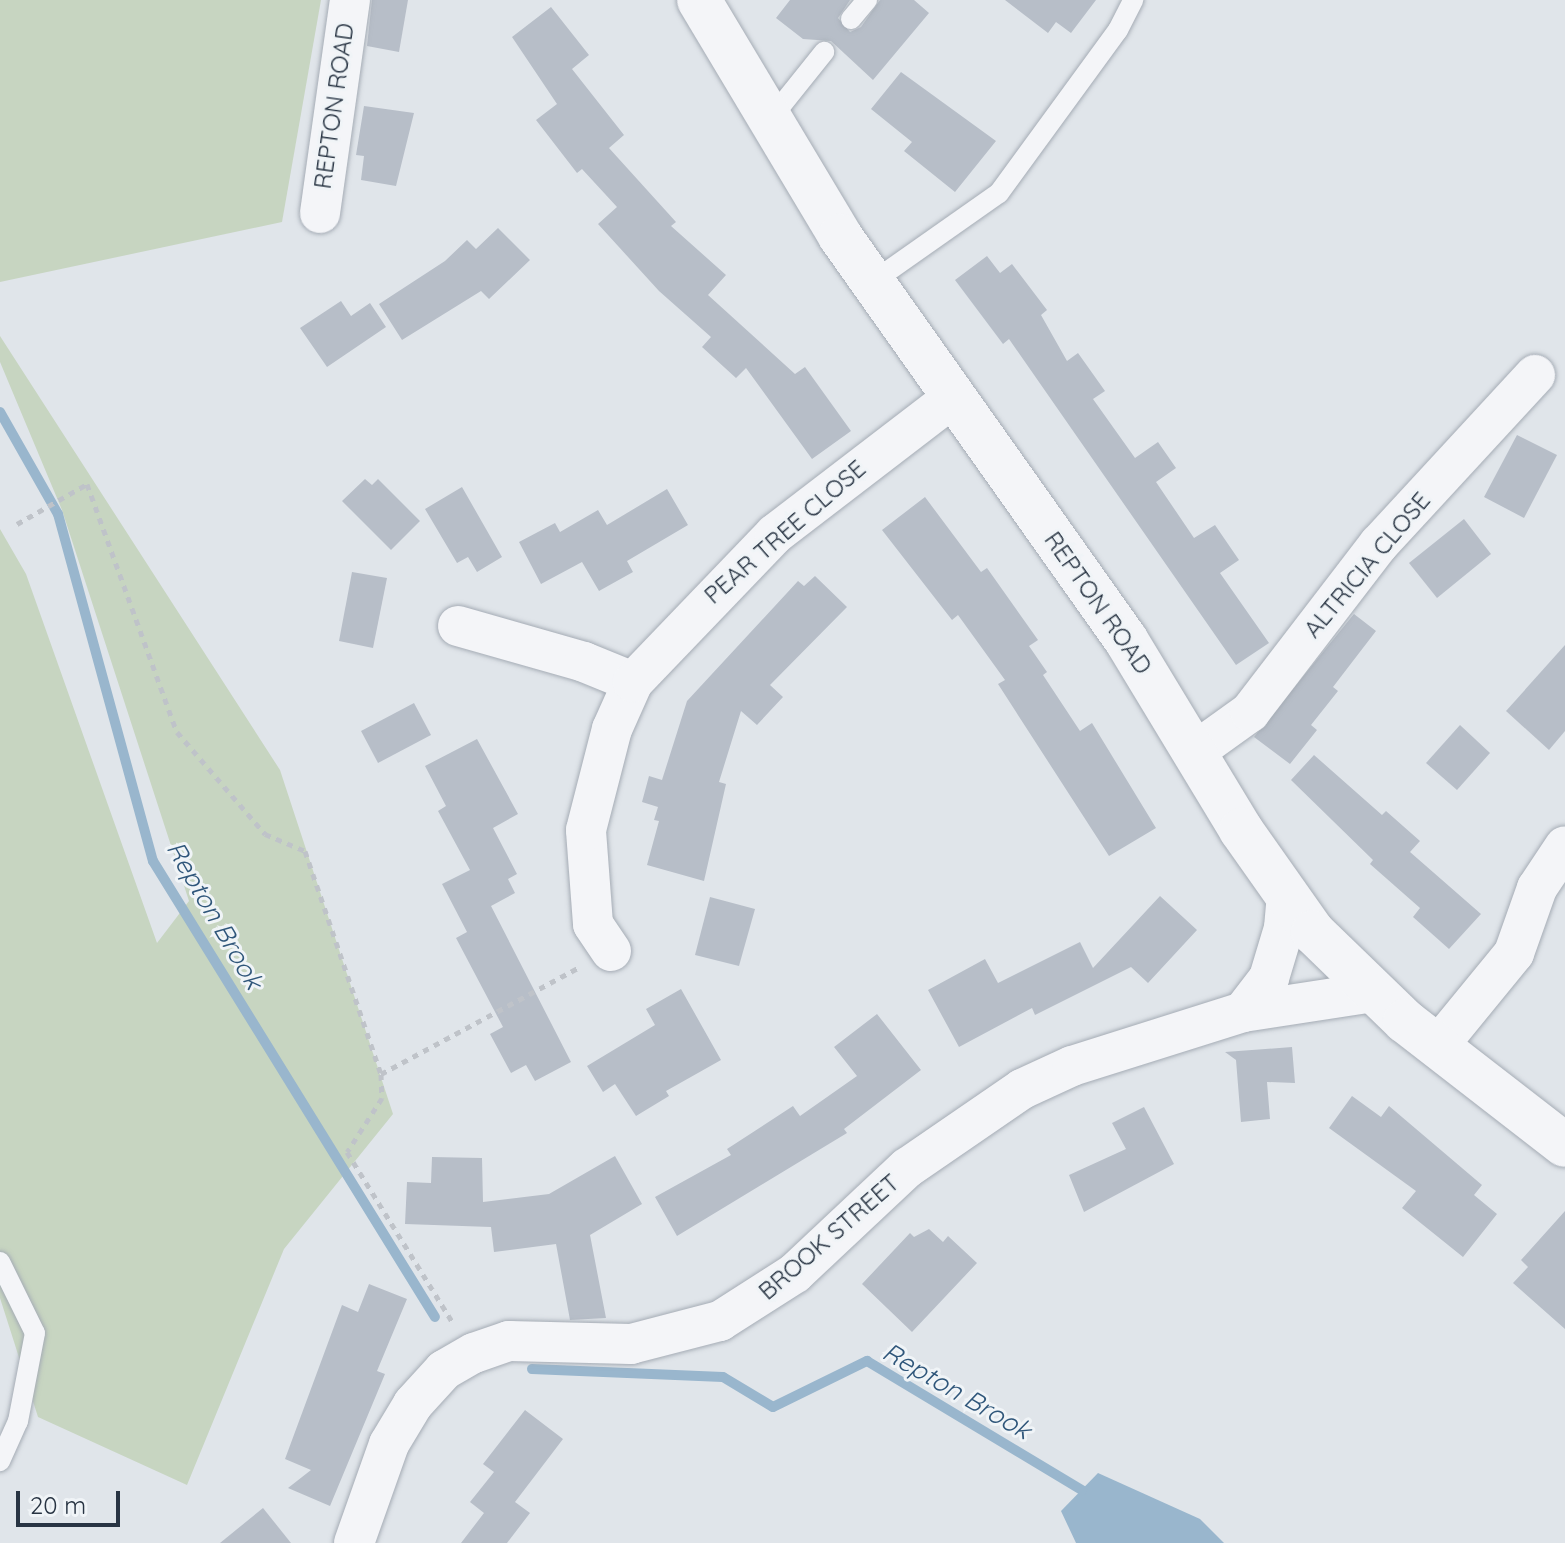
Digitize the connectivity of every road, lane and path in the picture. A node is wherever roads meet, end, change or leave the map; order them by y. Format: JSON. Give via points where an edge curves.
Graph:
{"nodes":[{"id":1,"x":350,"y":0,"type":"edge"},
{"id":2,"x":699,"y":0,"type":"edge"},
{"id":3,"x":867,"y":0,"type":"edge"},
{"id":4,"x":1133,"y":0,"type":"edge"},
{"id":5,"x":851,"y":19,"type":"dead end"},
{"id":6,"x":824,"y":52,"type":"dead end"},
{"id":7,"x":768,"y":122,"type":"junction"},
{"id":8,"x":320,"y":213,"type":"dead end"},
{"id":9,"x":871,"y":283,"type":"junction"},
{"id":10,"x":1535,"y":375,"type":"dead end"},
{"id":11,"x":952,"y":398,"type":"junction"},
{"id":12,"x":17,"y":524,"type":"dead end"},
{"id":13,"x":458,"y":626,"type":"dead end"},
{"id":14,"x":633,"y":682,"type":"junction"},
{"id":15,"x":1197,"y":750,"type":"junction"},
{"id":16,"x":1565,"y":846,"type":"edge"},
{"id":17,"x":1287,"y":893,"type":"junction"},
{"id":18,"x":611,"y":951,"type":"joint"},
{"id":19,"x":1373,"y":992,"type":"junction"},
{"id":20,"x":1243,"y":1012,"type":"junction"},
{"id":21,"x":1438,"y":1046,"type":"junction"},
{"id":22,"x":381,"y":1074,"type":"junction"},
{"id":23,"x":1565,"y":1145,"type":"edge"},
{"id":24,"x":0,"y":1262,"type":"edge"},
{"id":25,"x":474,"y":1353,"type":"junction"},
{"id":26,"x":0,"y":1461,"type":"edge"},
{"id":27,"x":354,"y":1543,"type":"edge"}],
"edges":[{"from":1,"to":8,"type":"street","name":"REPTON ROAD"},
{"from":2,"to":7,"type":"street","name":"REPTON ROAD"},
{"from":3,"to":5,"type":"lane"},
{"from":4,"to":9,"type":"lane","via":[[1118,30],[999,193]]},
{"from":6,"to":7,"type":"lane"},
{"from":7,"to":9,"type":"street","name":"REPTON ROAD"},
{"from":9,"to":11,"type":"street","name":"REPTON ROAD"},
{"from":10,"to":15,"type":"street","name":"ALTRICIA CLOSE","via":[[1379,544],[1250,712]]},
{"from":11,"to":14,"type":"street","name":"PEAR TREE CLOSE","via":[[775,534]]},
{"from":11,"to":15,"type":"street","name":"REPTON ROAD","via":[[1126,640]]},
{"from":12,"to":22,"type":"path","via":[[87,484],[177,732],[265,834],[305,851]]},
{"from":13,"to":14,"type":"street","via":[[584,662]]},
{"from":14,"to":18,"type":"street","name":"PEAR TREE CLOSE","via":[[612,729],[586,830],[593,924]]},
{"from":15,"to":17,"type":"street","name":"REPTON ROAD","via":[[1241,830]]},
{"from":16,"to":21,"type":"street","via":[[1537,888],[1514,953]]},
{"from":17,"to":19,"type":"street","name":"REPTON ROAD","via":[[1313,932]]},
{"from":17,"to":20,"type":"street","via":[[1284,928],[1269,978]]},
{"from":18,"to":22,"type":"path"},
{"from":19,"to":20,"type":"street","name":"BROOK STREET"},
{"from":19,"to":21,"type":"street","name":"REPTON ROAD"},
{"from":20,"to":25,"type":"street","name":"BROOK STREET","via":[[1072,1066],[1022,1089],[907,1168],[795,1273],[720,1321],[631,1344],[509,1341]]},
{"from":21,"to":23,"type":"street","name":"REPTON ROAD"},
{"from":22,"to":25,"type":"path","via":[[382,1098],[347,1152]]},
{"from":24,"to":26,"type":"lane","via":[[35,1333],[18,1421]]},
{"from":25,"to":27,"type":"street","name":"BROOK STREET","via":[[444,1370],[413,1404],[389,1444]]}]}
